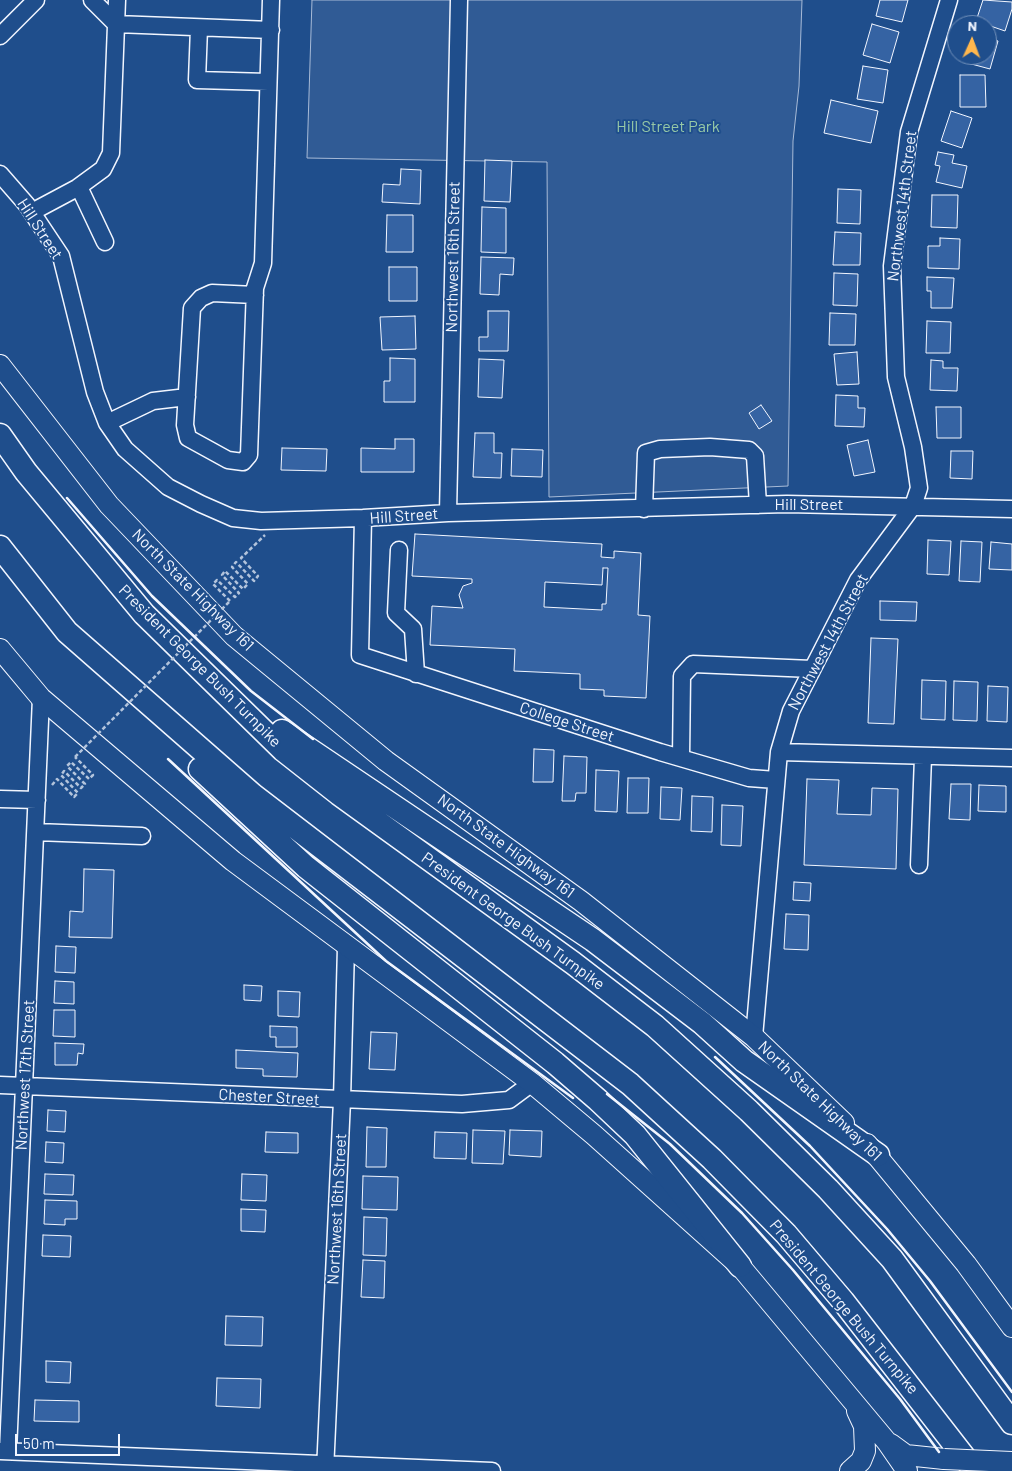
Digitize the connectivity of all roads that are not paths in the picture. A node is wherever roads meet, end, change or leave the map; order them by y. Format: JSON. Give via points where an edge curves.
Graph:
{"nodes":[{"id":1,"x":36,"y":0,"type":"edge"},
{"id":2,"x":92,"y":0,"type":"edge"},
{"id":3,"x":117,"y":0,"type":"edge"},
{"id":4,"x":271,"y":0,"type":"edge"},
{"id":5,"x":459,"y":0,"type":"edge"},
{"id":6,"x":949,"y":0,"type":"edge"},
{"id":7,"x":116,"y":24,"type":"junction"},
{"id":8,"x":199,"y":28,"type":"junction"},
{"id":9,"x":271,"y":30,"type":"junction"},
{"id":10,"x":0,"y":36,"type":"edge"},
{"id":11,"x":268,"y":82,"type":"junction"},
{"id":12,"x":0,"y":174,"type":"edge"},
{"id":13,"x":79,"y":187,"type":"junction"},
{"id":14,"x":32,"y":212,"type":"junction"},
{"id":15,"x":105,"y":242,"type":"dead end"},
{"id":16,"x":255,"y":295,"type":"junction"},
{"id":17,"x":0,"y":365,"type":"edge"},
{"id":18,"x":187,"y":397,"type":"junction"},
{"id":19,"x":107,"y":423,"type":"junction"},
{"id":20,"x":0,"y":435,"type":"edge"},
{"id":21,"x":758,"y":505,"type":"junction"},
{"id":22,"x":913,"y":506,"type":"junction"},
{"id":23,"x":644,"y":508,"type":"junction"},
{"id":24,"x":1012,"y":509,"type":"edge"},
{"id":25,"x":448,"y":513,"type":"junction"},
{"id":26,"x":362,"y":518,"type":"junction"},
{"id":27,"x":0,"y":547,"type":"edge"},
{"id":28,"x":399,"y":550,"type":"dead end"},
{"id":29,"x":68,"y":632,"type":"junction"},
{"id":30,"x":0,"y":649,"type":"edge"},
{"id":31,"x":812,"y":669,"type":"junction"},
{"id":32,"x":416,"y":674,"type":"junction"},
{"id":33,"x":218,"y":686,"type":"junction"},
{"id":34,"x":41,"y":698,"type":"junction"},
{"id":35,"x":779,"y":752,"type":"junction"},
{"id":36,"x":923,"y":757,"type":"junction"},
{"id":37,"x":681,"y":758,"type":"junction"},
{"id":38,"x":1012,"y":758,"type":"edge"},
{"id":39,"x":776,"y":780,"type":"junction"},
{"id":40,"x":0,"y":799,"type":"edge"},
{"id":41,"x":37,"y":800,"type":"junction"},
{"id":42,"x":36,"y":832,"type":"junction"},
{"id":43,"x":142,"y":836,"type":"dead end"},
{"id":44,"x":918,"y":865,"type":"dead end"},
{"id":45,"x":346,"y":947,"type":"junction"},
{"id":46,"x":754,"y":1037,"type":"junction"},
{"id":47,"x":532,"y":1084,"type":"junction"},
{"id":48,"x":0,"y":1085,"type":"edge"},
{"id":49,"x":24,"y":1086,"type":"junction"},
{"id":50,"x":342,"y":1100,"type":"junction"},
{"id":51,"x":878,"y":1155,"type":"junction"},
{"id":52,"x":740,"y":1266,"type":"junction"},
{"id":53,"x":1012,"y":1327,"type":"edge"},
{"id":54,"x":853,"y":1402,"type":"junction"},
{"id":55,"x":1012,"y":1423,"type":"edge"},
{"id":56,"x":887,"y":1442,"type":"junction"},
{"id":57,"x":4,"y":1451,"type":"edge"},
{"id":58,"x":1012,"y":1462,"type":"edge"},
{"id":59,"x":113,"y":1463,"type":"edge"},
{"id":60,"x":221,"y":1466,"type":"edge"},
{"id":61,"x":325,"y":1468,"type":"edge"},
{"id":62,"x":430,"y":1470,"type":"edge"},
{"id":63,"x":492,"y":1471,"type":"edge"},
{"id":64,"x":850,"y":1471,"type":"edge"},
{"id":65,"x":908,"y":1471,"type":"edge"},
{"id":66,"x":974,"y":1471,"type":"edge"}],
"edges":[{"from":1,"to":10,"type":"street"},
{"from":2,"to":7,"type":"street"},
{"from":3,"to":7,"type":"street"},
{"from":4,"to":9,"type":"street"},
{"from":5,"to":25,"type":"street","name":"Northwest 16th Street"},
{"from":6,"to":22,"type":"street","name":"Northwest 14th Street","via":[[909,132],[892,266],[896,377],[919,488]]},
{"from":7,"to":8,"type":"street"},
{"from":7,"to":13,"type":"street","via":[[111,153],[103,169]]},
{"from":8,"to":9,"type":"street"},
{"from":8,"to":11,"type":"street","via":[[197,80]]},
{"from":9,"to":11,"type":"street"},
{"from":11,"to":16,"type":"street","via":[[263,263]]},
{"from":12,"to":14,"type":"street","name":"Hill Street"},
{"from":13,"to":14,"type":"street"},
{"from":13,"to":15,"type":"street"},
{"from":14,"to":19,"type":"street","name":"Hill Street","via":[[60,256],[95,392]]},
{"from":16,"to":18,"type":"street","via":[[212,294],[201,298],[192,308]]},
{"from":16,"to":18,"type":"street","via":[[248,455],[243,462],[228,460],[188,438],[185,425]]},
{"from":17,"to":46,"type":"main road","name":"North State Highway 161","via":[[109,505],[234,636],[386,761],[581,901]]},
{"from":18,"to":19,"type":"street","via":[[153,401]]},
{"from":19,"to":26,"type":"street","name":"Hill Street","via":[[124,449],[168,487],[233,518],[261,521]]},
{"from":20,"to":33,"type":"highway","name":"President George Bush Turnpike","via":[[38,487],[144,614]]},
{"from":21,"to":22,"type":"street","name":"Hill Street"},
{"from":21,"to":23,"type":"street","name":"Hill Street"},
{"from":21,"to":23,"type":"street","via":[[755,456],[749,450],[685,448],[646,453]]},
{"from":22,"to":24,"type":"street","name":"Hill Street"},
{"from":22,"to":31,"type":"street","name":"Northwest 14th Street","via":[[858,580]]},
{"from":23,"to":25,"type":"street","name":"Hill Street"},
{"from":25,"to":26,"type":"street","name":"Hill Street"},
{"from":26,"to":32,"type":"street","name":"College Street","via":[[360,655]]},
{"from":27,"to":29,"type":"highway","name":"President George Bush Turnpike"},
{"from":28,"to":32,"type":"street","via":[[396,613],[413,629]]},
{"from":29,"to":52,"type":"highway","via":[[107,682],[306,868],[555,1063],[635,1135]]},
{"from":29,"to":66,"type":"highway","name":"President George Bush Turnpike","via":[[253,796],[630,1084],[691,1140],[786,1234],[843,1301]]},
{"from":30,"to":34,"type":"main road"},
{"from":31,"to":35,"type":"street","name":"Northwest 14th Street","via":[[791,711]]},
{"from":31,"to":37,"type":"street","via":[[692,664],[682,676]]},
{"from":32,"to":37,"type":"street","name":"College Street"},
{"from":33,"to":51,"type":"highway","via":[[593,940],[702,1023],[744,1061]]},
{"from":33,"to":55,"type":"highway","name":"President George Bush Turnpike","via":[[283,750],[647,1020],[749,1111],[828,1189],[892,1259]]},
{"from":34,"to":41,"type":"street","name":"Northwest 17th Street"},
{"from":34,"to":45,"type":"main road","via":[[233,861]]},
{"from":35,"to":36,"type":"street"},
{"from":35,"to":39,"type":"street","name":"Northwest 14th Street"},
{"from":36,"to":38,"type":"street"},
{"from":36,"to":44,"type":"street"},
{"from":37,"to":39,"type":"street","name":"College Street","via":[[749,778]]},
{"from":39,"to":46,"type":"street","name":"Northwest 14th Street"},
{"from":40,"to":41,"type":"street"},
{"from":41,"to":42,"type":"street","name":"Northwest 17th Street"},
{"from":42,"to":43,"type":"street"},
{"from":42,"to":49,"type":"street","name":"Northwest 17th Street"},
{"from":45,"to":47,"type":"main road"},
{"from":45,"to":50,"type":"street","name":"Northwest 16th Street"},
{"from":46,"to":51,"type":"main road","name":"North State Highway 161"},
{"from":47,"to":50,"type":"street","name":"Chester Street","via":[[509,1100],[462,1104]]},
{"from":47,"to":52,"type":"main road"},
{"from":48,"to":49,"type":"street","name":"Chester Street"},
{"from":49,"to":50,"type":"street","name":"Chester Street"},
{"from":49,"to":57,"type":"street","name":"Northwest 17th Street"},
{"from":50,"to":61,"type":"street","name":"Northwest 16th Street"},
{"from":51,"to":53,"type":"main road","name":"North State Highway 161"},
{"from":52,"to":54,"type":"main road"},
{"from":54,"to":56,"type":"main road"},
{"from":54,"to":64,"type":"main road","via":[[864,1426],[865,1451],[861,1461]]},
{"from":56,"to":58,"type":"main road","bridge":true,"via":[[906,1455]]},
{"from":56,"to":65,"type":"main road"},
{"from":57,"to":59,"type":"street"},
{"from":59,"to":60,"type":"street"},
{"from":60,"to":61,"type":"street"},
{"from":61,"to":62,"type":"street"},
{"from":62,"to":63,"type":"street"}]}
